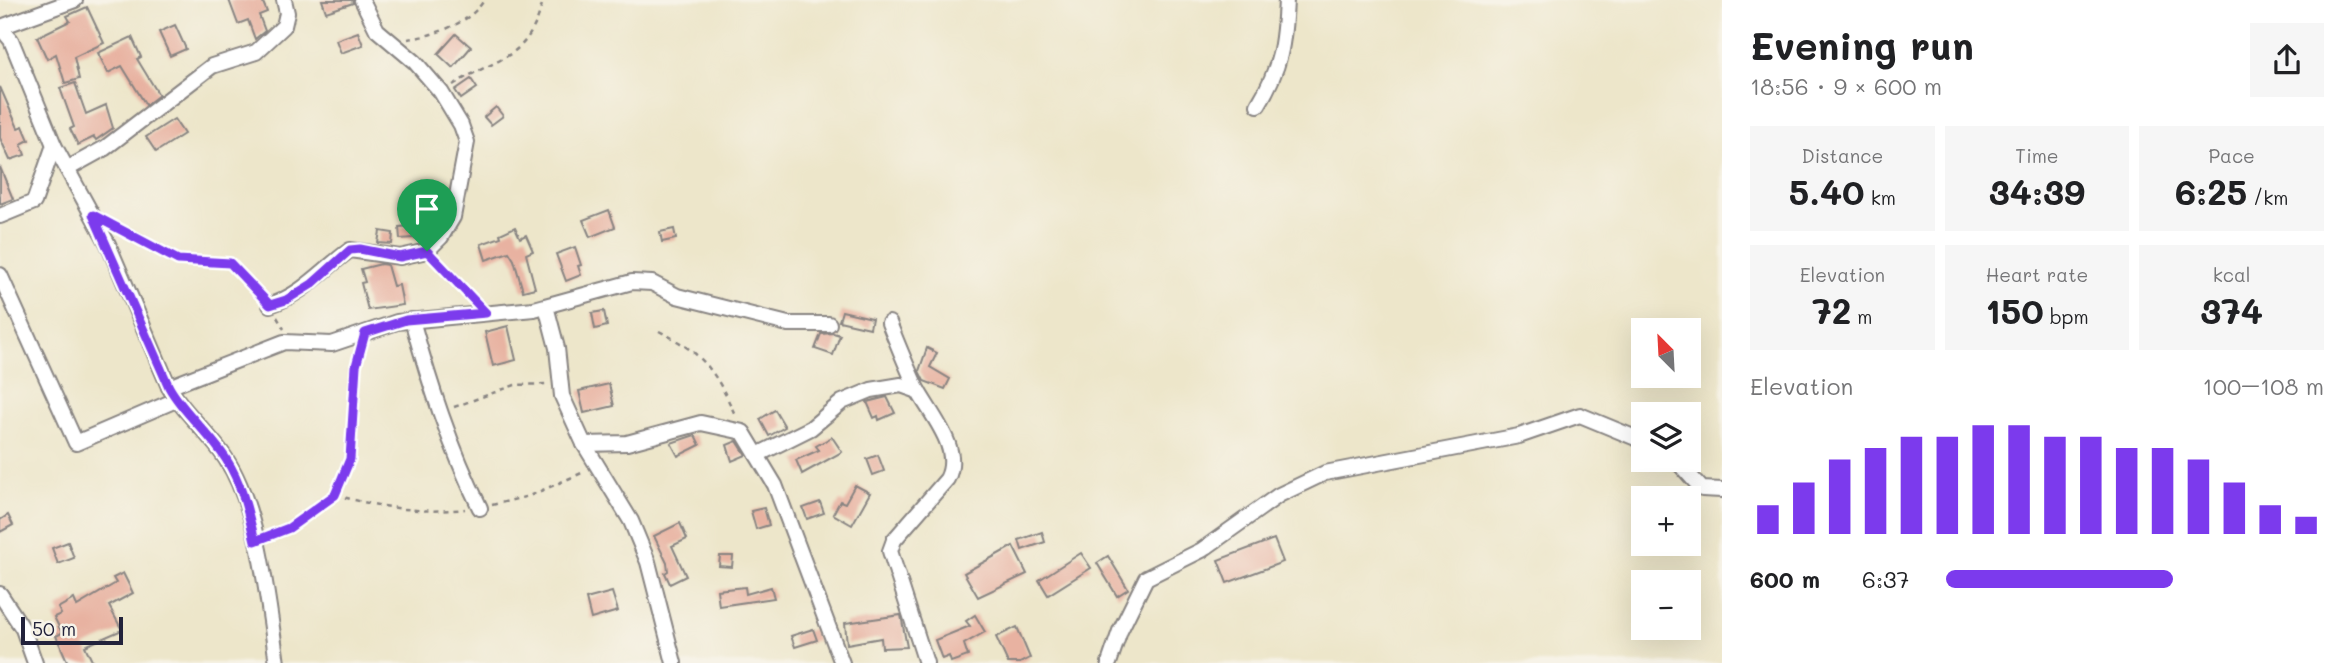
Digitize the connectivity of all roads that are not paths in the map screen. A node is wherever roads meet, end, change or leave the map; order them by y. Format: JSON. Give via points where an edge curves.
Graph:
{"nodes":[{"id":1,"x":75,"y":0,"type":"edge"},
{"id":2,"x":284,"y":0,"type":"edge"},
{"id":3,"x":362,"y":0,"type":"edge"},
{"id":4,"x":1286,"y":0,"type":"edge"},
{"id":5,"x":1,"y":27,"type":"edge"},
{"id":6,"x":1258,"y":105,"type":"dead end"},
{"id":7,"x":54,"y":145,"type":"junction"},
{"id":8,"x":67,"y":169,"type":"junction"},
{"id":9,"x":0,"y":216,"type":"edge"},
{"id":10,"x":0,"y":275,"type":"edge"},
{"id":11,"x":270,"y":305,"type":"road end"},
{"id":12,"x":546,"y":306,"type":"junction"},
{"id":13,"x":412,"y":320,"type":"junction"},
{"id":14,"x":889,"y":323,"type":"dead end"},
{"id":15,"x":829,"y":324,"type":"dead end"},
{"id":16,"x":169,"y":387,"type":"junction"},
{"id":17,"x":918,"y":391,"type":"junction"},
{"id":18,"x":176,"y":400,"type":"junction"},
{"id":19,"x":1631,"y":436,"type":"edge"},
{"id":20,"x":584,"y":444,"type":"junction"},
{"id":21,"x":757,"y":455,"type":"junction"},
{"id":22,"x":1687,"y":472,"type":"edge"},
{"id":23,"x":1722,"y":490,"type":"edge"},
{"id":24,"x":480,"y":508,"type":"dead end"},
{"id":25,"x":0,"y":594,"type":"edge"},
{"id":26,"x":35,"y":663,"type":"edge"},
{"id":27,"x":277,"y":663,"type":"edge"},
{"id":28,"x":674,"y":663,"type":"edge"},
{"id":29,"x":842,"y":663,"type":"edge"},
{"id":30,"x":926,"y":663,"type":"edge"},
{"id":31,"x":1109,"y":663,"type":"edge"}],
"edges":[{"from":1,"to":5,"type":"street"},
{"from":2,"to":8,"type":"street","via":[[284,26],[256,52],[212,66],[105,148]]},
{"from":3,"to":11,"type":"street","via":[[377,30],[415,62],[461,125],[467,142],[453,217],[427,251],[400,257],[350,250],[312,284]]},
{"from":4,"to":6,"type":"street","via":[[1279,64]]},
{"from":5,"to":7,"type":"street","via":[[11,40]]},
{"from":7,"to":8,"type":"street"},
{"from":7,"to":9,"type":"street","via":[[34,202]]},
{"from":8,"to":16,"type":"street","via":[[93,215]]},
{"from":10,"to":18,"type":"street","via":[[76,443]]},
{"from":12,"to":13,"type":"street"},
{"from":12,"to":15,"type":"street","via":[[643,282],[788,324]]},
{"from":12,"to":20,"type":"street","via":[[557,348],[559,385]]},
{"from":13,"to":16,"type":"street","via":[[332,344],[290,340]]},
{"from":13,"to":24,"type":"street","via":[[439,412]]},
{"from":14,"to":17,"type":"street"},
{"from":16,"to":18,"type":"street"},
{"from":17,"to":21,"type":"street","via":[[901,385],[871,390],[842,402],[811,428]]},
{"from":17,"to":30,"type":"street","via":[[940,424],[951,471],[890,551]]},
{"from":18,"to":27,"type":"street","via":[[207,434],[242,489]]},
{"from":19,"to":31,"type":"street","via":[[1580,415],[1519,436],[1325,473],[1279,495],[1202,550],[1146,578]]},
{"from":20,"to":21,"type":"street","via":[[627,443],[701,423],[743,432]]},
{"from":20,"to":28,"type":"street","via":[[631,522],[648,562]]},
{"from":21,"to":29,"type":"street","via":[[786,510]]},
{"from":22,"to":23,"type":"street","via":[[1702,489]]},
{"from":25,"to":26,"type":"street","via":[[23,629]]}]}
